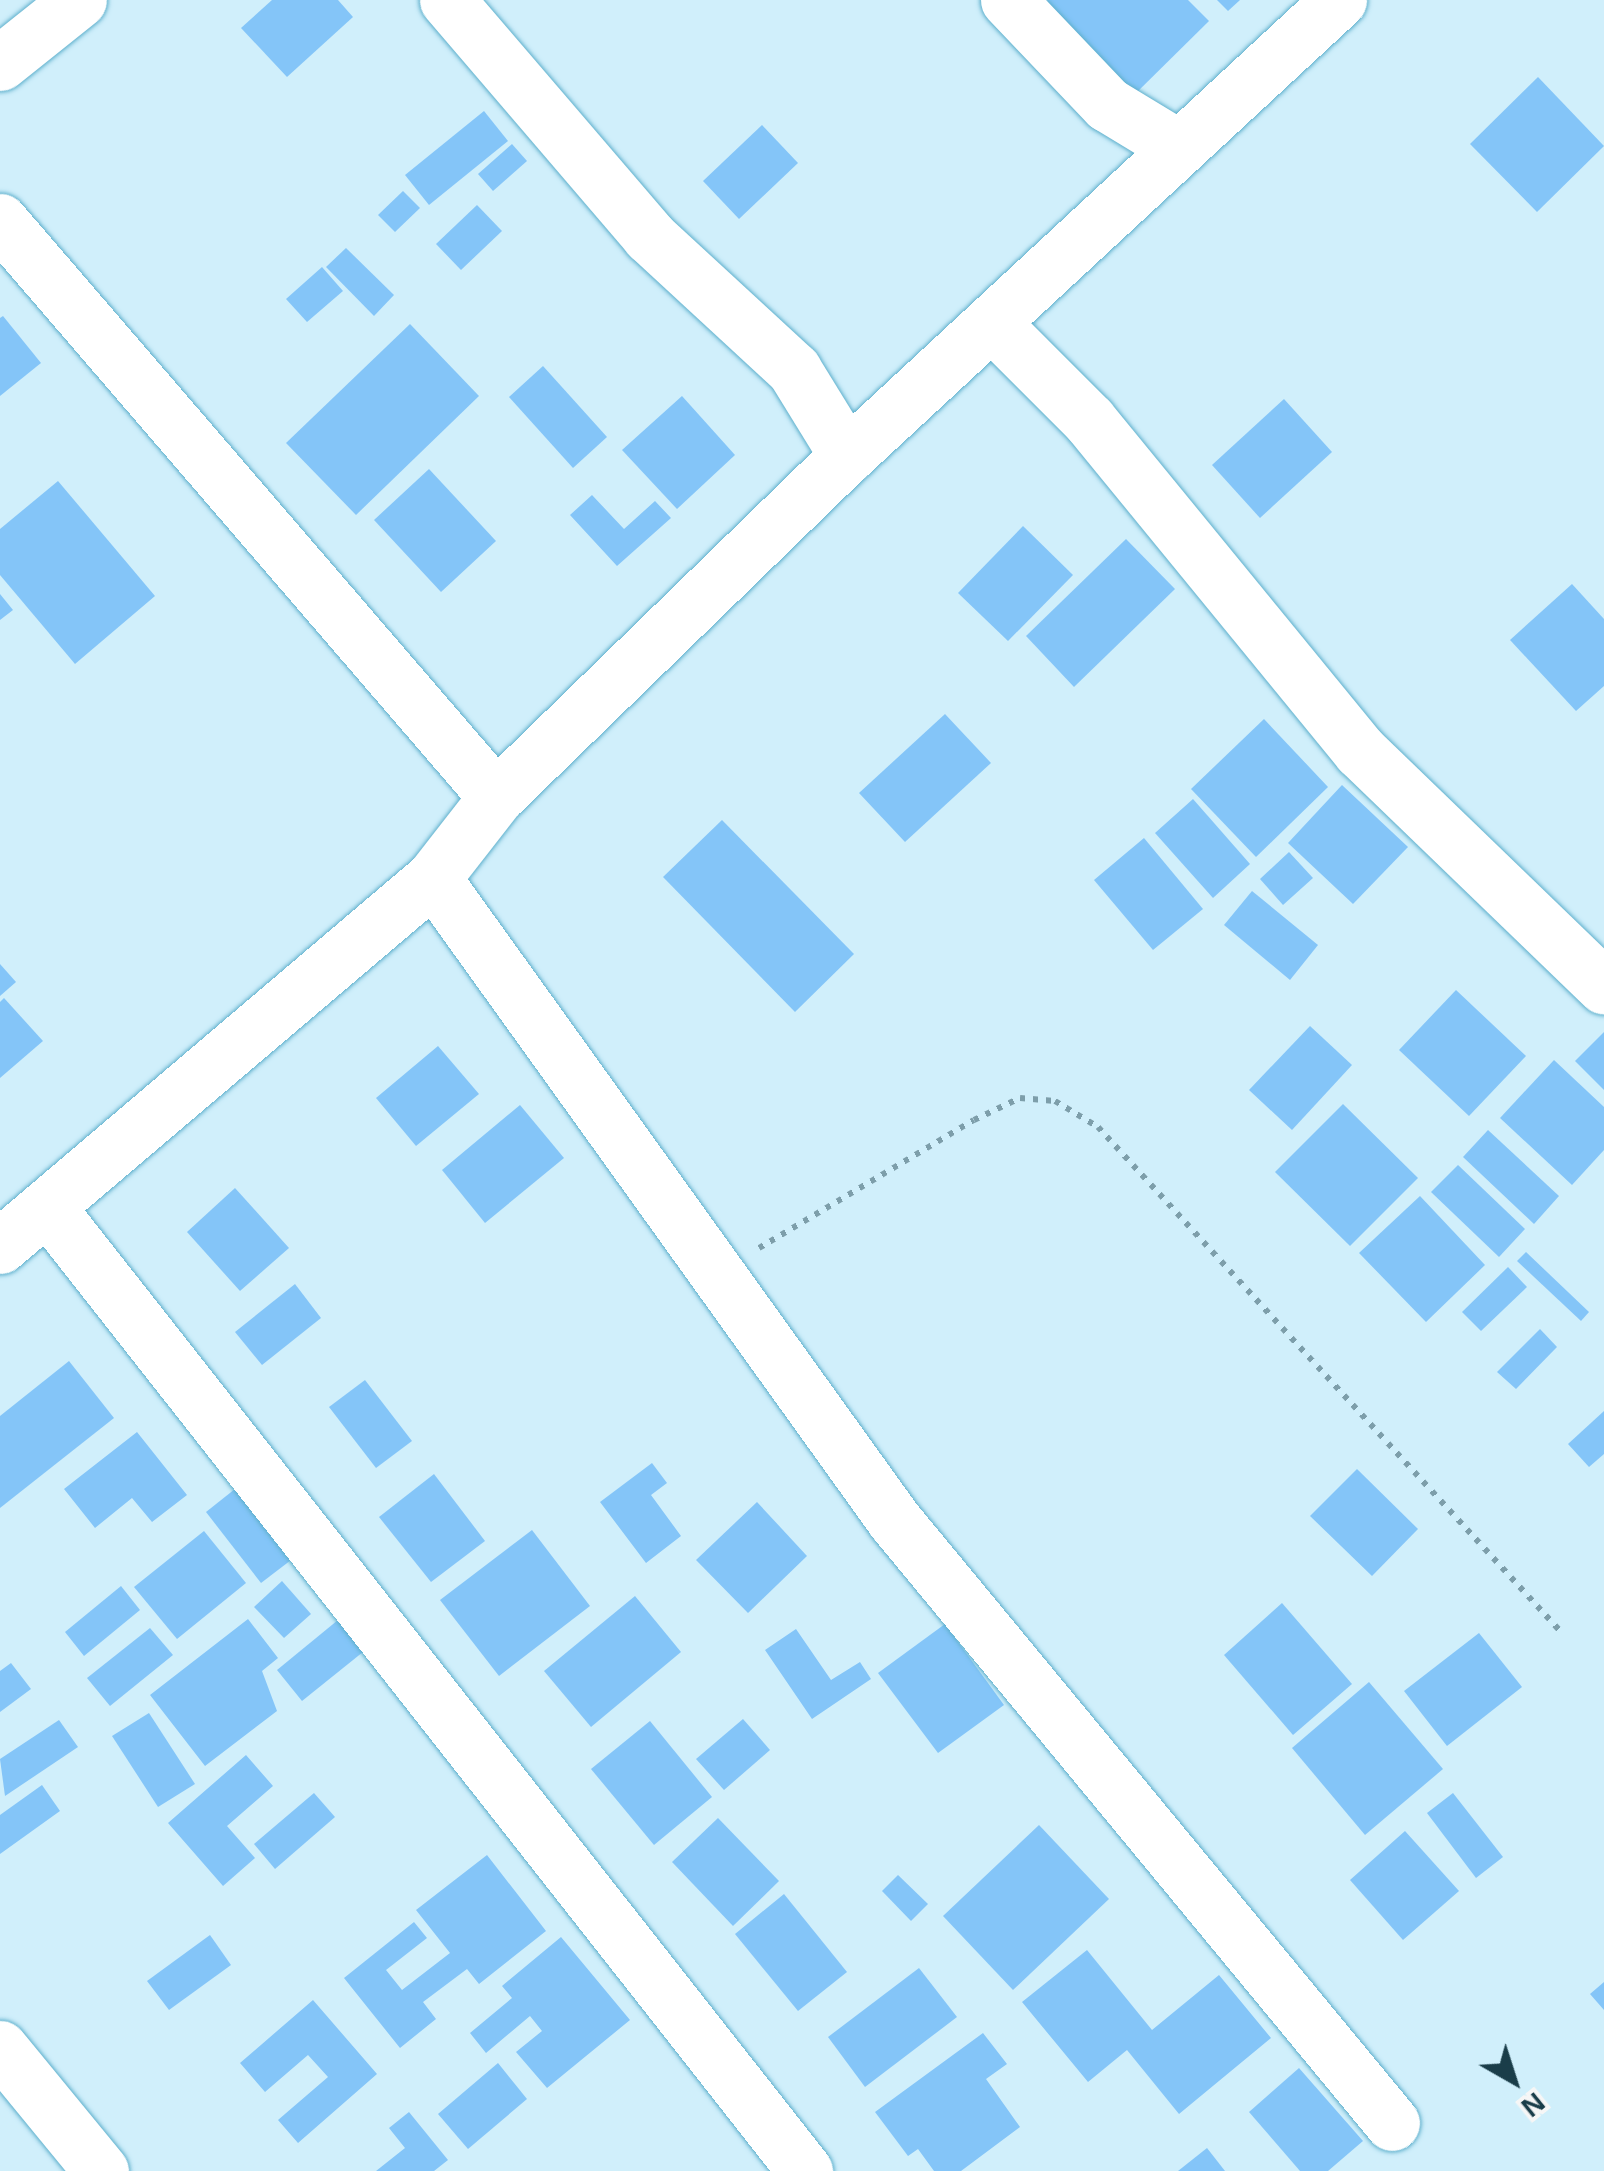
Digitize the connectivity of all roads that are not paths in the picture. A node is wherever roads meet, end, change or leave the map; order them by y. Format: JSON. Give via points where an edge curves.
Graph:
{"nodes":[{"id":1,"x":79,"y":0,"type":"edge"},
{"id":2,"x":447,"y":0,"type":"edge"},
{"id":3,"x":1008,"y":0,"type":"edge"},
{"id":4,"x":1339,"y":0,"type":"edge"},
{"id":5,"x":0,"y":64,"type":"edge"},
{"id":6,"x":1178,"y":146,"type":"junction"},
{"id":7,"x":0,"y":221,"type":"edge"},
{"id":8,"x":996,"y":326,"type":"junction"},
{"id":9,"x":847,"y":456,"type":"junction"},
{"id":10,"x":496,"y":797,"type":"junction"},
{"id":11,"x":433,"y":878,"type":"junction"},
{"id":12,"x":1604,"y":986,"type":"edge"},
{"id":13,"x":48,"y":1208,"type":"junction"},
{"id":14,"x":0,"y":1246,"type":"edge"},
{"id":15,"x":0,"y":2048,"type":"edge"},
{"id":16,"x":1392,"y":2123,"type":"dead end"},
{"id":17,"x":101,"y":2171,"type":"edge"},
{"id":18,"x":805,"y":2171,"type":"edge"}],
"edges":[{"from":1,"to":5,"type":"street"},
{"from":2,"to":9,"type":"street","via":[[649,236],[794,370]]},
{"from":3,"to":6,"type":"street","via":[[1107,104]]},
{"from":4,"to":6,"type":"street"},
{"from":6,"to":8,"type":"street"},
{"from":7,"to":10,"type":"street"},
{"from":8,"to":9,"type":"street"},
{"from":8,"to":12,"type":"street","via":[[1089,420],[1360,751]]},
{"from":9,"to":10,"type":"street"},
{"from":10,"to":11,"type":"street"},
{"from":11,"to":13,"type":"street"},
{"from":11,"to":16,"type":"street","via":[[714,1273],[1051,1720]]},
{"from":13,"to":14,"type":"street"},
{"from":13,"to":18,"type":"street"},
{"from":15,"to":17,"type":"street"}]}
